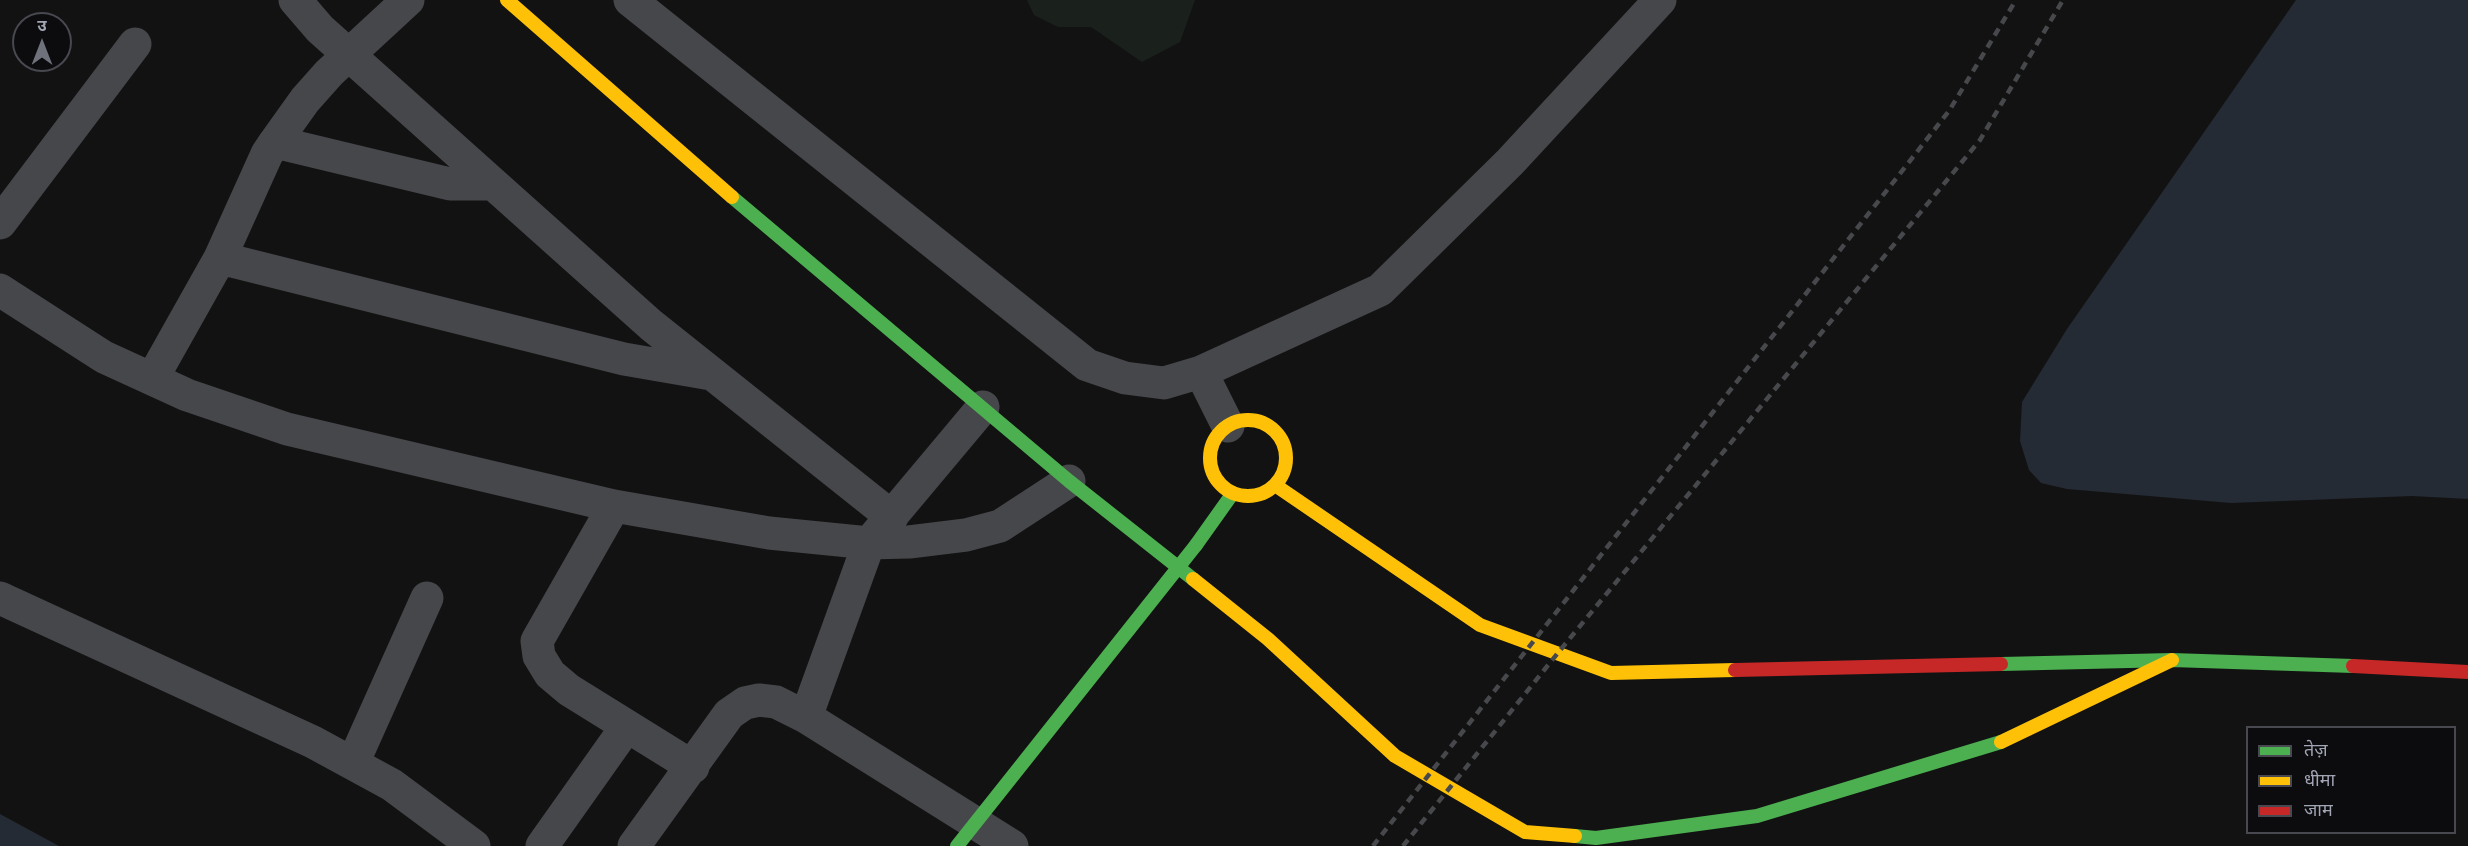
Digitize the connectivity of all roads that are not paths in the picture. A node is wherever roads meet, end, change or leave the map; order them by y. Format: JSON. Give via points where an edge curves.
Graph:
{"nodes":[{"id":1,"x":295,"y":0,"type":"edge"},
{"id":2,"x":408,"y":0,"type":"edge"},
{"id":3,"x":507,"y":0,"type":"edge"},
{"id":4,"x":630,"y":0,"type":"edge"},
{"id":5,"x":1660,"y":0,"type":"edge"},
{"id":6,"x":135,"y":44,"type":"dead end"},
{"id":7,"x":350,"y":56,"type":"junction"},
{"id":8,"x":275,"y":142,"type":"junction"},
{"id":9,"x":492,"y":184,"type":"junction"},
{"id":10,"x":0,"y":224,"type":"edge"},
{"id":11,"x":220,"y":258,"type":"junction"},
{"id":12,"x":0,"y":290,"type":"edge"},
{"id":13,"x":1201,"y":372,"type":"junction"},
{"id":14,"x":711,"y":374,"type":"junction"},
{"id":15,"x":152,"y":379,"type":"junction"},
{"id":16,"x":983,"y":407,"type":"junction"},
{"id":17,"x":1228,"y":426,"type":"junction"},
{"id":18,"x":1069,"y":482,"type":"junction"},
{"id":19,"x":1275,"y":485,"type":"junction"},
{"id":20,"x":1233,"y":493,"type":"junction"},
{"id":21,"x":614,"y":506,"type":"junction"},
{"id":22,"x":891,"y":517,"type":"junction"},
{"id":23,"x":869,"y":543,"type":"junction"},
{"id":24,"x":0,"y":598,"type":"edge"},
{"id":25,"x":427,"y":598,"type":"dead end"},
{"id":26,"x":2172,"y":660,"type":"junction"},
{"id":27,"x":2468,"y":672,"type":"edge"},
{"id":28,"x":806,"y":717,"type":"junction"},
{"id":29,"x":627,"y":726,"type":"junction"},
{"id":30,"x":353,"y":763,"type":"junction"},
{"id":31,"x":693,"y":767,"type":"junction"},
{"id":32,"x":962,"y":832,"type":"edge"},
{"id":33,"x":474,"y":846,"type":"edge"},
{"id":34,"x":542,"y":846,"type":"edge"},
{"id":35,"x":634,"y":846,"type":"edge"},
{"id":36,"x":945,"y":846,"type":"edge"},
{"id":37,"x":1012,"y":846,"type":"edge"}],
"edges":[{"from":1,"to":7,"type":"street"},
{"from":2,"to":7,"type":"street"},
{"from":3,"to":16,"type":"street","via":[[667,142]]},
{"from":4,"to":13,"type":"street","via":[[1087,364],[1125,378],[1164,383]]},
{"from":5,"to":13,"type":"street","via":[[1510,162],[1380,290]]},
{"from":6,"to":10,"type":"street"},
{"from":7,"to":8,"type":"street","via":[[305,100]]},
{"from":7,"to":9,"type":"street"},
{"from":8,"to":9,"type":"street","via":[[450,184]]},
{"from":8,"to":11,"type":"street"},
{"from":9,"to":14,"type":"street"},
{"from":11,"to":14,"type":"street","via":[[624,359]]},
{"from":11,"to":15,"type":"street"},
{"from":12,"to":15,"type":"street","via":[[104,357]]},
{"from":13,"to":17,"type":"street"},
{"from":14,"to":22,"type":"street"},
{"from":15,"to":21,"type":"street","via":[[287,429]]},
{"from":16,"to":18,"type":"street"},
{"from":16,"to":22,"type":"street"},
{"from":17,"to":19,"type":"street","via":[[1255,421],[1278,435],[1286,460]]},
{"from":17,"to":20,"type":"street","via":[[1216,437],[1210,453],[1211,470],[1220,484]]},
{"from":18,"to":23,"type":"street","via":[[1000,526],[947,538]]},
{"from":18,"to":26,"type":"street","via":[[1268,639],[1395,756],[1525,832],[1596,838],[1757,816],[2013,738]]},
{"from":19,"to":20,"type":"street","via":[[1248,496]]},
{"from":19,"to":26,"type":"street","via":[[1480,625],[1611,673]]},
{"from":20,"to":32,"type":"street","bridge":true},
{"from":21,"to":23,"type":"street","via":[[768,533]]},
{"from":21,"to":29,"type":"street","via":[[537,640],[539,656],[550,674]]},
{"from":22,"to":23,"type":"street"},
{"from":23,"to":28,"type":"street"},
{"from":24,"to":30,"type":"street"},
{"from":25,"to":30,"type":"street"},
{"from":26,"to":27,"type":"street"},
{"from":28,"to":31,"type":"street","via":[[776,702],[746,703],[729,714]]},
{"from":28,"to":32,"type":"street"},
{"from":29,"to":31,"type":"street"},
{"from":29,"to":34,"type":"street"},
{"from":30,"to":33,"type":"street","via":[[392,785]]},
{"from":31,"to":35,"type":"street"},
{"from":32,"to":36,"type":"street"},
{"from":32,"to":37,"type":"street"}]}
